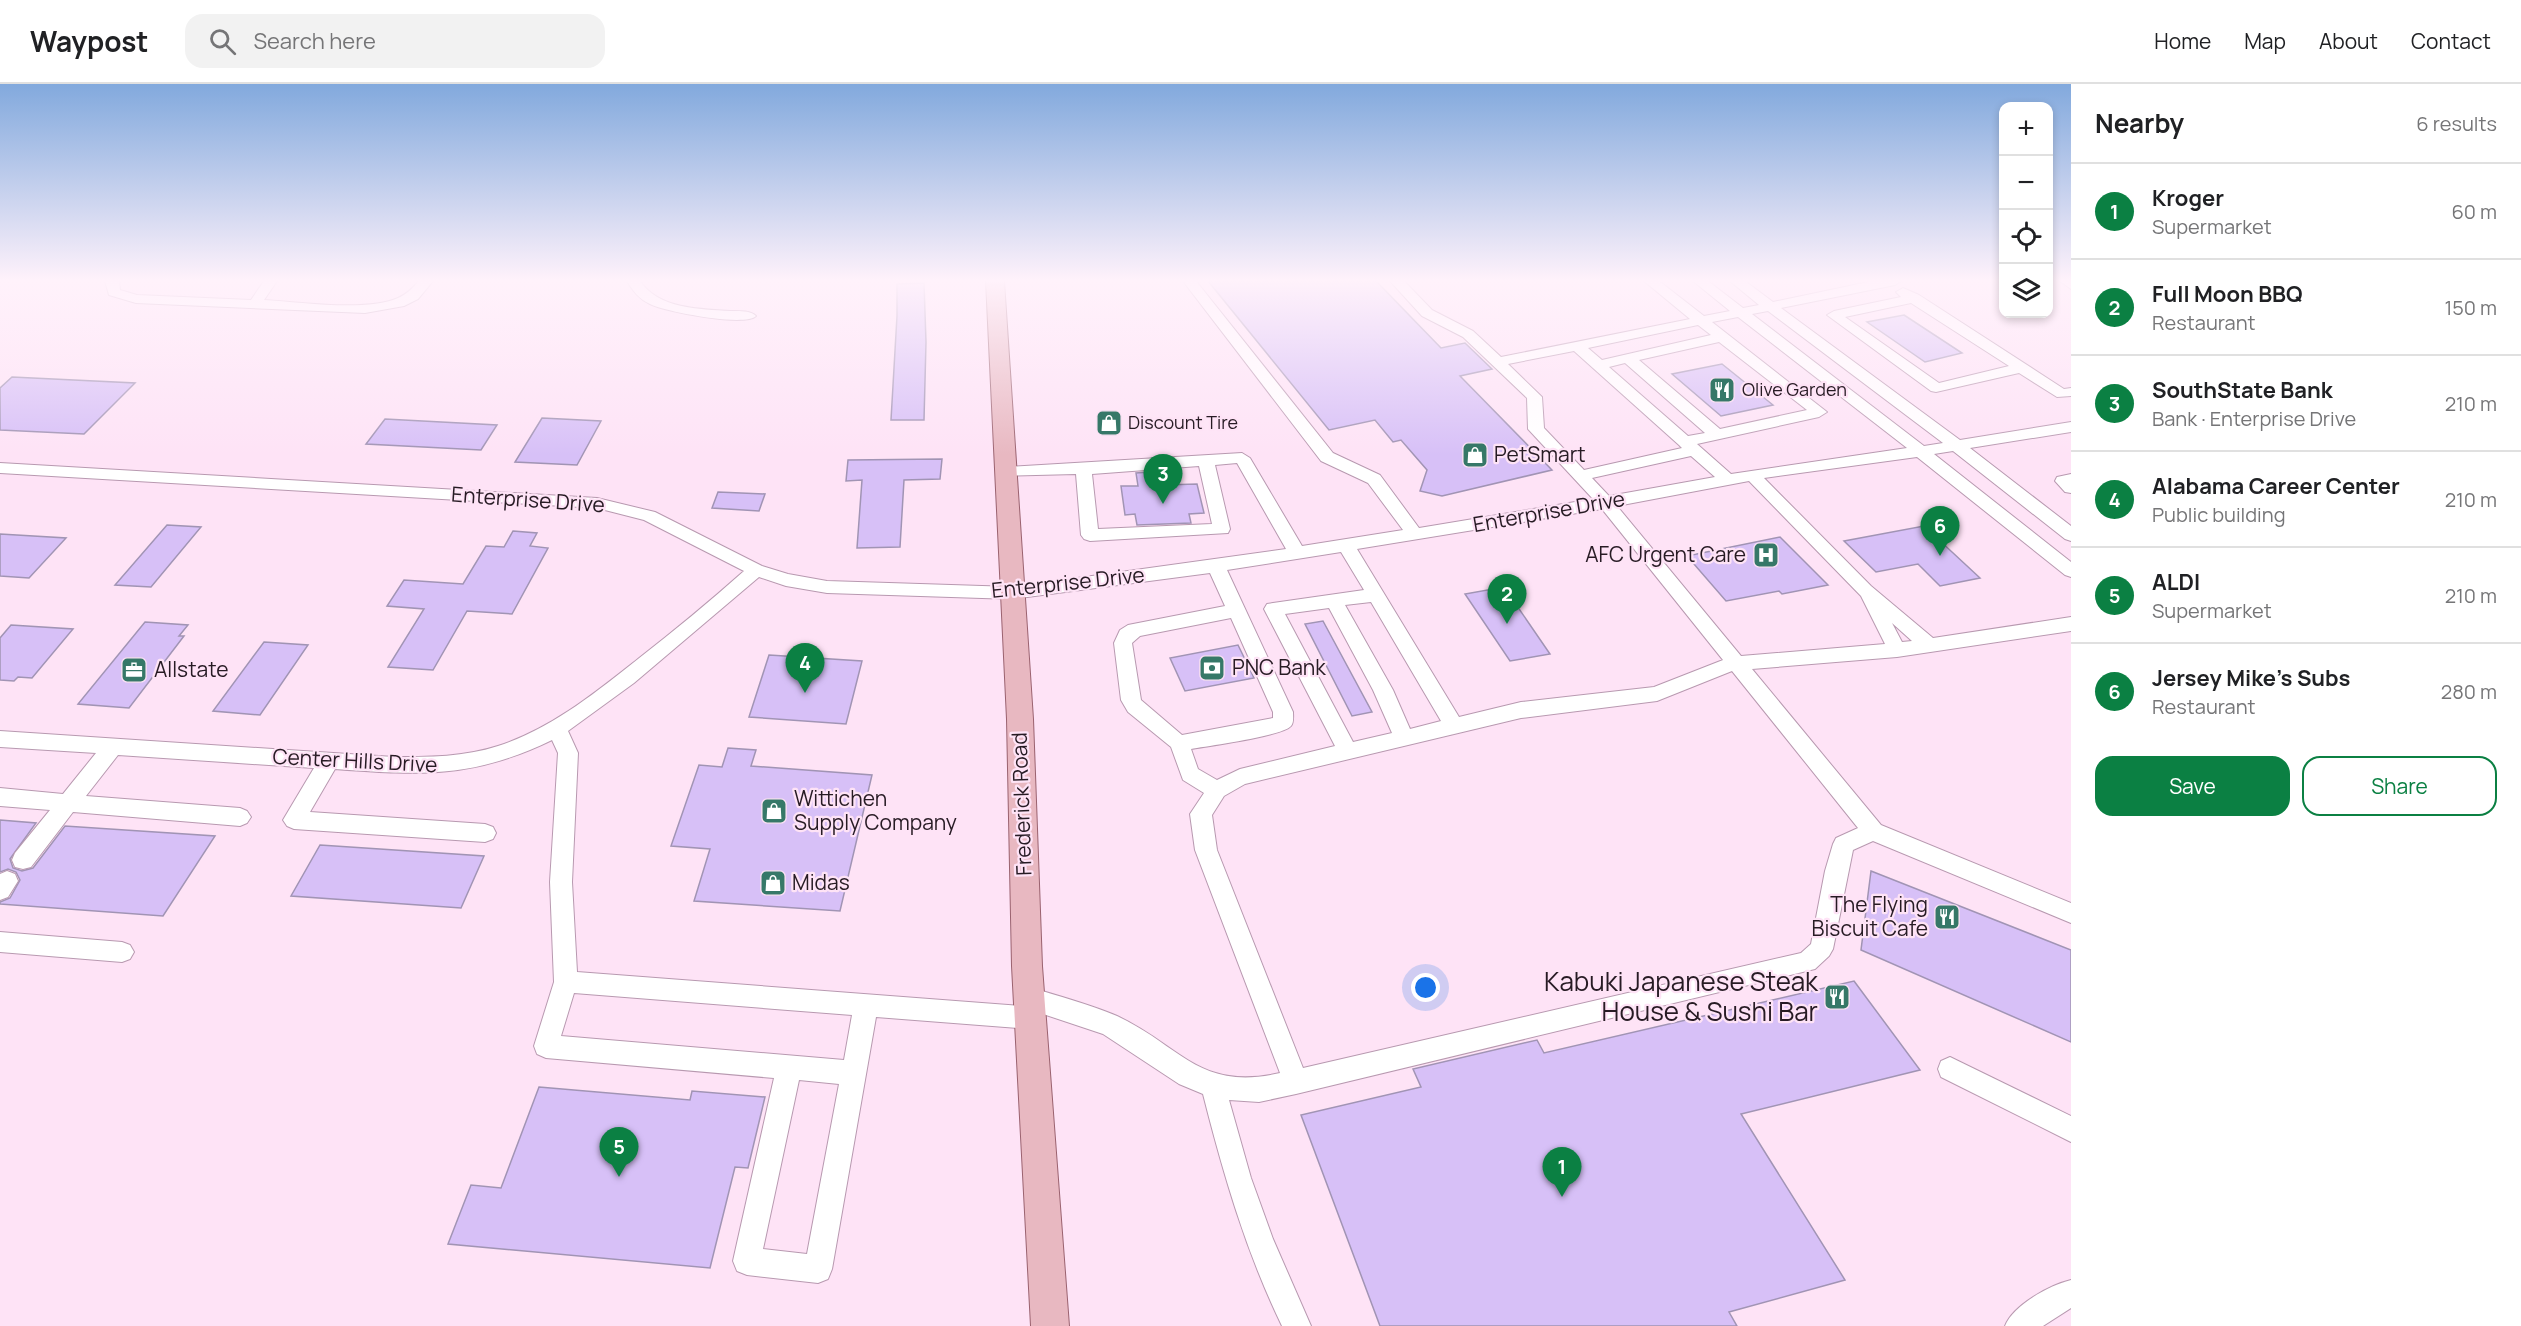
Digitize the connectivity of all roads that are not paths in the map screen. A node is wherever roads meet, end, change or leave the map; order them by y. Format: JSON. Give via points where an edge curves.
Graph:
{"nodes":[{"id":1,"x":998,"y":339,"type":"edge"},
{"id":2,"x":1235,"y":339,"type":"edge"},
{"id":3,"x":1473,"y":339,"type":"edge"},
{"id":4,"x":1612,"y":339,"type":"edge"},
{"id":5,"x":1712,"y":339,"type":"edge"},
{"id":6,"x":1724,"y":339,"type":"edge"},
{"id":7,"x":1776,"y":339,"type":"edge"},
{"id":8,"x":1814,"y":339,"type":"edge"},
{"id":9,"x":1867,"y":339,"type":"edge"},
{"id":10,"x":1977,"y":339,"type":"edge"},
{"id":11,"x":1577,"y":346,"type":"junction"},
{"id":12,"x":1628,"y":358,"type":"junction"},
{"id":13,"x":1498,"y":362,"type":"junction"},
{"id":14,"x":1599,"y":365,"type":"junction"},
{"id":15,"x":2021,"y":368,"type":"junction"},
{"id":16,"x":2071,"y":392,"type":"edge"},
{"id":17,"x":2071,"y":427,"type":"edge"},
{"id":18,"x":1717,"y":435,"type":"junction"},
{"id":19,"x":1956,"y":445,"type":"junction"},
{"id":20,"x":1690,"y":446,"type":"junction"},
{"id":21,"x":1922,"y":452,"type":"junction"},
{"id":22,"x":1206,"y":461,"type":"junction"},
{"id":23,"x":0,"y":468,"type":"edge"},
{"id":24,"x":1084,"y":469,"type":"junction"},
{"id":25,"x":1006,"y":472,"type":"junction"},
{"id":26,"x":1752,"y":475,"type":"junction"},
{"id":27,"x":1580,"y":476,"type":"junction"},
{"id":28,"x":1728,"y":480,"type":"junction"},
{"id":29,"x":2071,"y":480,"type":"edge"},
{"id":30,"x":2071,"y":488,"type":"edge"},
{"id":31,"x":1606,"y":503,"type":"junction"},
{"id":32,"x":1415,"y":534,"type":"junction"},
{"id":33,"x":2071,"y":535,"type":"edge"},
{"id":34,"x":1346,"y":545,"type":"junction"},
{"id":35,"x":1297,"y":553,"type":"junction"},
{"id":36,"x":1216,"y":566,"type":"junction"},
{"id":37,"x":756,"y":570,"type":"junction"},
{"id":38,"x":2071,"y":571,"type":"edge"},
{"id":39,"x":1864,"y":590,"type":"junction"},
{"id":40,"x":1013,"y":593,"type":"junction"},
{"id":41,"x":1375,"y":595,"type":"junction"},
{"id":42,"x":1334,"y":601,"type":"junction"},
{"id":43,"x":1236,"y":610,"type":"junction"},
{"id":44,"x":2071,"y":624,"type":"edge"},
{"id":45,"x":1929,"y":645,"type":"junction"},
{"id":46,"x":1897,"y":650,"type":"junction"},
{"id":47,"x":1736,"y":663,"type":"junction"},
{"id":48,"x":1453,"y":725,"type":"junction"},
{"id":49,"x":557,"y":730,"type":"junction"},
{"id":50,"x":1404,"y":738,"type":"junction"},
{"id":51,"x":0,"y":739,"type":"edge"},
{"id":52,"x":1179,"y":743,"type":"junction"},
{"id":53,"x":113,"y":746,"type":"junction"},
{"id":54,"x":1348,"y":752,"type":"junction"},
{"id":55,"x":329,"y":761,"type":"junction"},
{"id":56,"x":1217,"y":790,"type":"junction"},
{"id":57,"x":0,"y":797,"type":"edge"},
{"id":58,"x":69,"y":803,"type":"junction"},
{"id":59,"x":240,"y":817,"type":"dead end"},
{"id":60,"x":1873,"y":831,"type":"junction"},
{"id":61,"x":485,"y":833,"type":"dead end"},
{"id":62,"x":24,"y":860,"type":"dead end"},
{"id":63,"x":2071,"y":913,"type":"edge"},
{"id":64,"x":0,"y":942,"type":"edge"},
{"id":65,"x":122,"y":952,"type":"dead end"},
{"id":66,"x":566,"y":982,"type":"junction"},
{"id":67,"x":866,"y":1005,"type":"junction"},
{"id":68,"x":1030,"y":1008,"type":"junction"},
{"id":69,"x":789,"y":1067,"type":"junction"},
{"id":70,"x":1950,"y":1069,"type":"dead end"},
{"id":71,"x":854,"y":1073,"type":"junction"},
{"id":72,"x":1296,"y":1082,"type":"junction"},
{"id":73,"x":1213,"y":1086,"type":"junction"},
{"id":74,"x":2071,"y":1129,"type":"edge"},
{"id":75,"x":2071,"y":1294,"type":"edge"},
{"id":76,"x":1050,"y":1326,"type":"edge"},
{"id":77,"x":1297,"y":1326,"type":"edge"},
{"id":78,"x":2019,"y":1326,"type":"edge"}],
"edges":[{"from":1,"to":25,"type":"main road","name":"Frederick Road"},
{"from":2,"to":32,"type":"street","via":[[1327,457],[1374,479]]},
{"from":3,"to":13,"type":"street"},
{"from":4,"to":11,"type":"street"},
{"from":5,"to":12,"type":"street"},
{"from":6,"to":18,"type":"street","via":[[1819,412]]},
{"from":7,"to":21,"type":"street"},
{"from":8,"to":19,"type":"street"},
{"from":9,"to":15,"type":"street","via":[[1936,388]]},
{"from":10,"to":15,"type":"street"},
{"from":11,"to":13,"type":"street"},
{"from":11,"to":14,"type":"street"},
{"from":12,"to":14,"type":"street"},
{"from":12,"to":18,"type":"street"},
{"from":13,"to":27,"type":"street","via":[[1534,397],[1536,429]]},
{"from":14,"to":20,"type":"street"},
{"from":15,"to":16,"type":"street","via":[[2062,394]]},
{"from":17,"to":19,"type":"street","name":"Enterprise Drive"},
{"from":18,"to":20,"type":"street"},
{"from":19,"to":21,"type":"street","name":"Enterprise Drive"},
{"from":19,"to":33,"type":"street"},
{"from":20,"to":27,"type":"street"},
{"from":20,"to":28,"type":"street"},
{"from":21,"to":26,"type":"street","name":"Enterprise Drive"},
{"from":21,"to":38,"type":"street"},
{"from":22,"to":24,"type":"street"},
{"from":22,"to":24,"type":"street","via":[[1222,529],[1090,535]]},
{"from":22,"to":35,"type":"street","via":[[1242,458]]},
{"from":23,"to":37,"type":"street","name":"Enterprise Drive","via":[[597,503],[649,516]]},
{"from":24,"to":25,"type":"street"},
{"from":25,"to":40,"type":"main road","name":"Frederick Road"},
{"from":26,"to":28,"type":"street","name":"Enterprise Drive"},
{"from":26,"to":39,"type":"street"},
{"from":27,"to":31,"type":"street"},
{"from":28,"to":31,"type":"street","name":"Enterprise Drive"},
{"from":29,"to":30,"type":"street","via":[[2063,481]]},
{"from":31,"to":32,"type":"street","name":"Enterprise Drive"},
{"from":31,"to":47,"type":"street"},
{"from":32,"to":34,"type":"street","name":"Enterprise Drive"},
{"from":34,"to":35,"type":"street","name":"Enterprise Drive"},
{"from":34,"to":41,"type":"street"},
{"from":35,"to":36,"type":"street","name":"Enterprise Drive"},
{"from":36,"to":40,"type":"street","name":"Enterprise Drive"},
{"from":36,"to":43,"type":"street"},
{"from":37,"to":40,"type":"street","name":"Enterprise Drive","via":[[827,587]]},
{"from":37,"to":49,"type":"street","name":"Center Hills Drive","via":[[700,619]]},
{"from":39,"to":45,"type":"street"},
{"from":39,"to":46,"type":"street"},
{"from":40,"to":68,"type":"main road","name":"Frederick Road"},
{"from":41,"to":42,"type":"street"},
{"from":41,"to":48,"type":"street"},
{"from":42,"to":50,"type":"street","via":[[1383,690]]},
{"from":42,"to":54,"type":"street","via":[[1274,609]]},
{"from":43,"to":52,"type":"street","via":[[1283,712],[1283,722]]},
{"from":43,"to":52,"type":"street","via":[[1136,630],[1126,635],[1122,644],[1135,707]]},
{"from":44,"to":45,"type":"street"},
{"from":45,"to":46,"type":"street"},
{"from":46,"to":47,"type":"street"},
{"from":47,"to":48,"type":"street","via":[[1657,694],[1521,710]]},
{"from":47,"to":60,"type":"street"},
{"from":48,"to":50,"type":"street"},
{"from":49,"to":55,"type":"street","name":"Center Hills Drive","via":[[516,748],[445,765]]},
{"from":49,"to":66,"type":"street","via":[[568,753],[561,882]]},
{"from":50,"to":54,"type":"street"},
{"from":51,"to":53,"type":"street","name":"Center Hills Drive"},
{"from":52,"to":56,"type":"street","via":[[1190,774]]},
{"from":53,"to":55,"type":"street","name":"Center Hills Drive"},
{"from":53,"to":58,"type":"street"},
{"from":54,"to":56,"type":"street","via":[[1240,777]]},
{"from":55,"to":61,"type":"street","via":[[294,820]]},
{"from":56,"to":72,"type":"street","via":[[1201,814],[1206,850]]},
{"from":57,"to":58,"type":"street"},
{"from":58,"to":59,"type":"street"},
{"from":58,"to":62,"type":"street"},
{"from":60,"to":63,"type":"street"},
{"from":60,"to":72,"type":"street","via":[[1844,844],[1821,949],[1806,962]]},
{"from":64,"to":65,"type":"street"},
{"from":66,"to":67,"type":"street"},
{"from":66,"to":69,"type":"street","via":[[546,1046]]},
{"from":67,"to":68,"type":"street"},
{"from":67,"to":71,"type":"street"},
{"from":68,"to":73,"type":"street","via":[[1110,1026],[1188,1075]]},
{"from":68,"to":76,"type":"main road","name":"Frederick Road"},
{"from":69,"to":71,"type":"street"},
{"from":69,"to":71,"type":"street","via":[[747,1261],[818,1269]]},
{"from":70,"to":74,"type":"street"},
{"from":72,"to":73,"type":"street","via":[[1259,1090]]},
{"from":73,"to":77,"type":"street","via":[[1276,1286]]},
{"from":75,"to":78,"type":"street","via":[[2059,1297]]}]}
